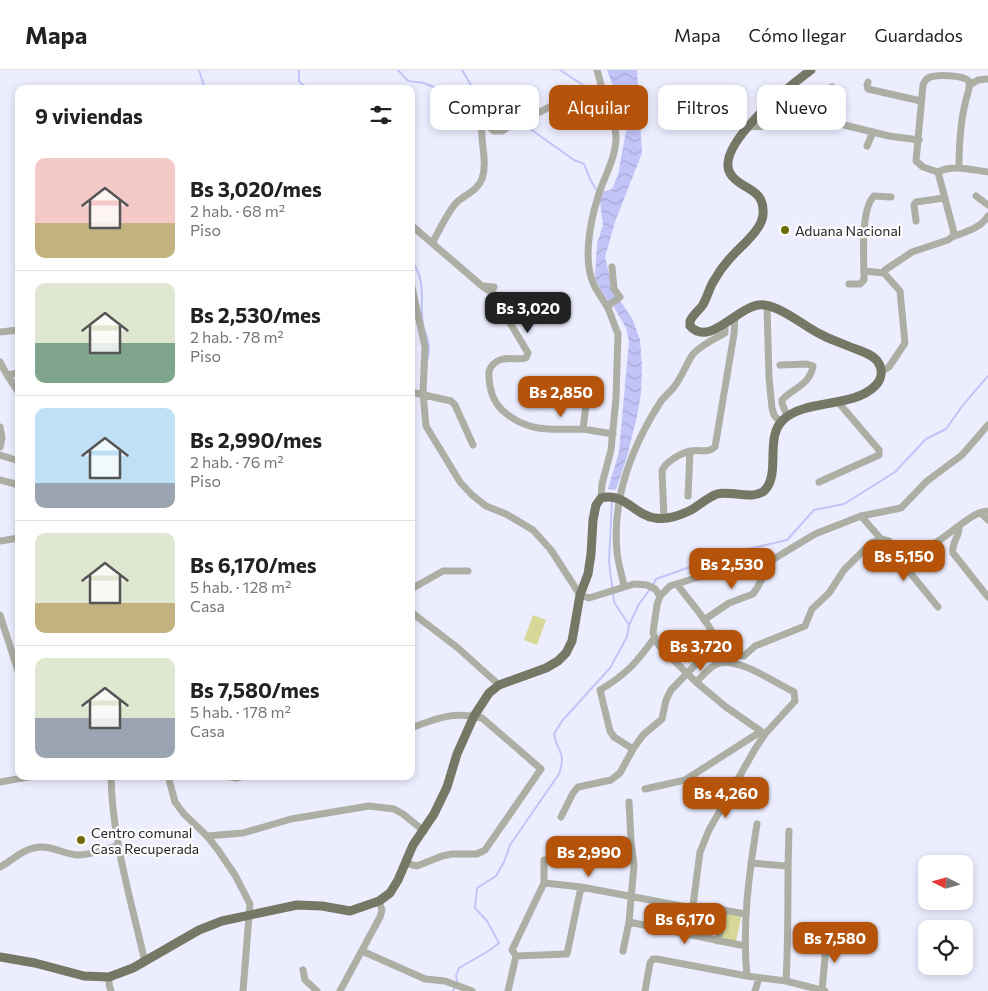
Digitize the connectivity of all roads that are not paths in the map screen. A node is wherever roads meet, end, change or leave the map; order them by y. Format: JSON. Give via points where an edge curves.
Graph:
{"nodes":[{"id":1,"x":597,"y":70,"type":"edge"},
{"id":2,"x":811,"y":70,"type":"edge"},
{"id":3,"x":988,"y":79,"type":"edge"},
{"id":4,"x":868,"y":82,"type":"dead end"},
{"id":5,"x":601,"y":85,"type":"edge"},
{"id":6,"x":970,"y":85,"type":"junction"},
{"id":7,"x":921,"y":101,"type":"junction"},
{"id":8,"x":549,"y":107,"type":"edge"},
{"id":9,"x":846,"y":125,"type":"edge"},
{"id":10,"x":747,"y":127,"type":"joint"},
{"id":11,"x":757,"y":127,"type":"edge"},
{"id":12,"x":616,"y":130,"type":"edge"},
{"id":13,"x":745,"y":130,"type":"edge"},
{"id":14,"x":873,"y":132,"type":"junction"},
{"id":15,"x":919,"y":140,"type":"junction"},
{"id":16,"x":867,"y":146,"type":"dead end"},
{"id":17,"x":959,"y":168,"type":"junction"},
{"id":18,"x":938,"y":172,"type":"junction"},
{"id":19,"x":988,"y":172,"type":"edge"},
{"id":20,"x":976,"y":196,"type":"dead end"},
{"id":21,"x":891,"y":197,"type":"dead end"},
{"id":22,"x":944,"y":198,"type":"junction"},
{"id":23,"x":988,"y":205,"type":"edge"},
{"id":24,"x":988,"y":216,"type":"edge"},
{"id":25,"x":916,"y":220,"type":"dead end"},
{"id":26,"x":415,"y":228,"type":"edge"},
{"id":27,"x":952,"y":237,"type":"junction"},
{"id":28,"x":433,"y":242,"type":"junction"},
{"id":29,"x":612,"y":267,"type":"dead end"},
{"id":30,"x":864,"y":270,"type":"junction"},
{"id":31,"x":884,"y":273,"type":"junction"},
{"id":32,"x":849,"y":284,"type":"dead end"},
{"id":33,"x":482,"y":286,"type":"junction"},
{"id":34,"x":494,"y":287,"type":"dead end"},
{"id":35,"x":415,"y":302,"type":"edge"},
{"id":36,"x":609,"y":306,"type":"junction"},
{"id":37,"x":767,"y":306,"type":"junction"},
{"id":38,"x":735,"y":316,"type":"junction"},
{"id":39,"x":725,"y":324,"type":"junction"},
{"id":40,"x":15,"y":330,"type":"edge"},
{"id":41,"x":0,"y":332,"type":"edge"},
{"id":42,"x":0,"y":362,"type":"edge"},
{"id":43,"x":780,"y":365,"type":"dead end"},
{"id":44,"x":882,"y":371,"type":"junction"},
{"id":45,"x":15,"y":374,"type":"edge"},
{"id":46,"x":7,"y":375,"type":"junction"},
{"id":47,"x":15,"y":387,"type":"edge"},
{"id":48,"x":568,"y":391,"type":"dead end"},
{"id":49,"x":415,"y":392,"type":"edge"},
{"id":50,"x":423,"y":393,"type":"junction"},
{"id":51,"x":838,"y":402,"type":"junction"},
{"id":52,"x":783,"y":419,"type":"junction"},
{"id":53,"x":988,"y":425,"type":"edge"},
{"id":54,"x":0,"y":427,"type":"edge"},
{"id":55,"x":583,"y":429,"type":"junction"},
{"id":56,"x":613,"y":434,"type":"junction"},
{"id":57,"x":473,"y":445,"type":"dead end"},
{"id":58,"x":0,"y":447,"type":"edge"},
{"id":59,"x":690,"y":451,"type":"junction"},
{"id":60,"x":0,"y":455,"type":"edge"},
{"id":61,"x":15,"y":460,"type":"edge"},
{"id":62,"x":0,"y":480,"type":"edge"},
{"id":63,"x":819,"y":482,"type":"dead end"},
{"id":64,"x":15,"y":484,"type":"edge"},
{"id":65,"x":688,"y":496,"type":"dead end"},
{"id":66,"x":610,"y":498,"type":"junction"},
{"id":67,"x":985,"y":512,"type":"edge"},
{"id":68,"x":861,"y":516,"type":"junction"},
{"id":69,"x":664,"y":519,"type":"junction"},
{"id":70,"x":988,"y":520,"type":"edge"},
{"id":71,"x":959,"y":526,"type":"junction"},
{"id":72,"x":881,"y":538,"type":"junction"},
{"id":73,"x":15,"y":539,"type":"edge"},
{"id":74,"x":0,"y":541,"type":"edge"},
{"id":75,"x":898,"y":558,"type":"junction"},
{"id":76,"x":767,"y":563,"type":"junction"},
{"id":77,"x":468,"y":571,"type":"dead end"},
{"id":78,"x":677,"y":584,"type":"junction"},
{"id":79,"x":415,"y":587,"type":"edge"},
{"id":80,"x":621,"y":587,"type":"junction"},
{"id":81,"x":580,"y":596,"type":"junction"},
{"id":82,"x":660,"y":596,"type":"junction"},
{"id":83,"x":988,"y":597,"type":"edge"},
{"id":84,"x":938,"y":607,"type":"dead end"},
{"id":85,"x":0,"y":615,"type":"edge"},
{"id":86,"x":415,"y":615,"type":"edge"},
{"id":87,"x":704,"y":620,"type":"junction"},
{"id":88,"x":654,"y":637,"type":"junction"},
{"id":89,"x":719,"y":652,"type":"junction"},
{"id":90,"x":15,"y":662,"type":"edge"},
{"id":91,"x":686,"y":673,"type":"junction"},
{"id":92,"x":696,"y":682,"type":"junction"},
{"id":93,"x":499,"y":685,"type":"junction"},
{"id":94,"x":474,"y":716,"type":"junction"},
{"id":95,"x":415,"y":727,"type":"edge"},
{"id":96,"x":763,"y":733,"type":"junction"},
{"id":97,"x":633,"y":749,"type":"junction"},
{"id":98,"x":15,"y":779,"type":"edge"},
{"id":99,"x":111,"y":780,"type":"edge"},
{"id":100,"x":169,"y":780,"type":"edge"},
{"id":101,"x":0,"y":782,"type":"edge"},
{"id":102,"x":645,"y":789,"type":"dead end"},
{"id":103,"x":629,"y":802,"type":"dead end"},
{"id":104,"x":561,"y":818,"type":"dead end"},
{"id":105,"x":757,"y":824,"type":"dead end"},
{"id":106,"x":789,"y":830,"type":"dead end"},
{"id":107,"x":424,"y":831,"type":"junction"},
{"id":108,"x":207,"y":836,"type":"junction"},
{"id":109,"x":118,"y":846,"type":"junction"},
{"id":110,"x":544,"y":860,"type":"dead end"},
{"id":111,"x":405,"y":863,"type":"junction"},
{"id":112,"x":751,"y":863,"type":"junction"},
{"id":113,"x":788,"y":866,"type":"junction"},
{"id":114,"x":0,"y":867,"type":"edge"},
{"id":115,"x":544,"y":883,"type":"junction"},
{"id":116,"x":582,"y":887,"type":"junction"},
{"id":117,"x":631,"y":896,"type":"junction"},
{"id":118,"x":379,"y":901,"type":"junction"},
{"id":119,"x":693,"y":905,"type":"junction"},
{"id":120,"x":724,"y":910,"type":"junction"},
{"id":121,"x":250,"y":914,"type":"junction"},
{"id":122,"x":746,"y":914,"type":"junction"},
{"id":123,"x":629,"y":922,"type":"junction"},
{"id":124,"x":827,"y":935,"type":"dead end"},
{"id":125,"x":718,"y":941,"type":"junction"},
{"id":126,"x":745,"y":946,"type":"junction"},
{"id":127,"x":362,"y":951,"type":"junction"},
{"id":128,"x":623,"y":951,"type":"dead end"},
{"id":129,"x":516,"y":956,"type":"junction"},
{"id":130,"x":0,"y":957,"type":"edge"},
{"id":131,"x":145,"y":962,"type":"junction"},
{"id":132,"x":302,"y":970,"type":"dead end"},
{"id":133,"x":747,"y":976,"type":"junction"},
{"id":134,"x":109,"y":977,"type":"junction"},
{"id":135,"x":758,"y":978,"type":"junction"},
{"id":136,"x":786,"y":981,"type":"junction"},
{"id":137,"x":111,"y":991,"type":"edge"},
{"id":138,"x":243,"y":991,"type":"edge"},
{"id":139,"x":317,"y":991,"type":"edge"},
{"id":140,"x":340,"y":991,"type":"edge"},
{"id":141,"x":472,"y":991,"type":"edge"},
{"id":142,"x":508,"y":991,"type":"edge"},
{"id":143,"x":645,"y":991,"type":"edge"},
{"id":144,"x":755,"y":991,"type":"edge"},
{"id":145,"x":823,"y":991,"type":"edge"}],
"edges":[{"from":1,"to":5,"type":"street"},
{"from":2,"to":10,"type":"main road","via":[[781,93]]},
{"from":3,"to":6,"type":"street"},
{"from":4,"to":7,"type":"street","via":[[868,89]]},
{"from":6,"to":7,"type":"street","via":[[964,77],[930,78],[923,85]]},
{"from":6,"to":17,"type":"street","via":[[960,133]]},
{"from":7,"to":15,"type":"street"},
{"from":8,"to":28,"type":"street","via":[[514,122],[502,131],[482,125],[482,179],[478,187],[456,202]]},
{"from":9,"to":14,"type":"street"},
{"from":10,"to":11,"type":"street"},
{"from":12,"to":36,"type":"street","via":[[612,160],[599,193],[588,238],[593,283]]},
{"from":13,"to":39,"type":"main road","via":[[728,156],[728,169],[732,176],[759,197],[763,216],[754,234],[727,261],[690,321],[693,329],[705,332]]},
{"from":14,"to":15,"type":"street"},
{"from":14,"to":16,"type":"street"},
{"from":15,"to":18,"type":"street","via":[[916,161]]},
{"from":17,"to":18,"type":"street"},
{"from":17,"to":19,"type":"street"},
{"from":18,"to":22,"type":"street"},
{"from":20,"to":23,"type":"street"},
{"from":21,"to":30,"type":"street","via":[[874,196],[869,205]]},
{"from":22,"to":25,"type":"street","via":[[916,202]]},
{"from":22,"to":27,"type":"street"},
{"from":24,"to":27,"type":"street","via":[[974,229]]},
{"from":26,"to":28,"type":"street"},
{"from":27,"to":31,"type":"street","via":[[912,252]]},
{"from":28,"to":33,"type":"street"},
{"from":29,"to":36,"type":"street","via":[[614,289],[620,296]]},
{"from":30,"to":31,"type":"street"},
{"from":30,"to":32,"type":"street","via":[[864,280],[860,284]]},
{"from":31,"to":44,"type":"street","via":[[900,291],[905,343],[889,367]]},
{"from":33,"to":34,"type":"street"},
{"from":33,"to":55,"type":"street","via":[[501,299],[509,322],[528,353],[520,360],[504,358],[496,361],[488,372],[491,392],[498,405],[514,420],[529,427]]},
{"from":35,"to":50,"type":"street","via":[[425,347]]},
{"from":36,"to":56,"type":"street","via":[[618,334]]},
{"from":37,"to":38,"type":"main road","via":[[754,305]]},
{"from":37,"to":44,"type":"main road","via":[[871,356]]},
{"from":37,"to":52,"type":"street","via":[[772,408],[774,415]]},
{"from":38,"to":39,"type":"main road"},
{"from":38,"to":59,"type":"street","via":[[715,448]]},
{"from":39,"to":66,"type":"street","via":[[725,334],[696,351],[683,374],[662,399]]},
{"from":40,"to":41,"type":"street"},
{"from":42,"to":46,"type":"street"},
{"from":43,"to":52,"type":"street","via":[[814,366],[804,384],[782,400]]},
{"from":44,"to":51,"type":"main road","via":[[879,380],[868,391]]},
{"from":45,"to":46,"type":"street"},
{"from":46,"to":47,"type":"street"},
{"from":48,"to":55,"type":"street","via":[[586,405]]},
{"from":49,"to":50,"type":"street"},
{"from":50,"to":57,"type":"street","via":[[455,405]]},
{"from":50,"to":81,"type":"street","via":[[426,426],[460,482],[486,506],[533,530],[551,550]]},
{"from":51,"to":52,"type":"main road","via":[[799,410]]},
{"from":51,"to":63,"type":"street","via":[[879,450],[879,455]]},
{"from":52,"to":69,"type":"main road","via":[[774,440],[769,483],[765,490],[756,494],[716,494],[691,510]]},
{"from":53,"to":68,"type":"street","via":[[962,455],[927,480],[900,508]]},
{"from":54,"to":58,"type":"street"},
{"from":55,"to":56,"type":"street"},
{"from":56,"to":66,"type":"street","via":[[602,484]]},
{"from":59,"to":65,"type":"street"},
{"from":59,"to":69,"type":"street","via":[[663,467]]},
{"from":60,"to":61,"type":"street"},
{"from":62,"to":64,"type":"street"},
{"from":66,"to":69,"type":"main road","via":[[646,516]]},
{"from":66,"to":80,"type":"street"},
{"from":66,"to":81,"type":"main road","via":[[596,505],[588,574]]},
{"from":67,"to":70,"type":"street"},
{"from":67,"to":71,"type":"street"},
{"from":68,"to":72,"type":"street"},
{"from":68,"to":76,"type":"street","via":[[815,534]]},
{"from":71,"to":75,"type":"street","via":[[936,543]]},
{"from":71,"to":83,"type":"street","via":[[953,553]]},
{"from":72,"to":75,"type":"street","via":[[889,541]]},
{"from":72,"to":89,"type":"street","via":[[844,570],[829,593],[812,608],[804,626],[755,646],[744,656]]},
{"from":73,"to":74,"type":"street"},
{"from":75,"to":84,"type":"street"},
{"from":76,"to":78,"type":"street"},
{"from":76,"to":87,"type":"street","via":[[753,594],[729,603]]},
{"from":77,"to":79,"type":"street","via":[[443,571]]},
{"from":78,"to":82,"type":"street"},
{"from":78,"to":87,"type":"street"},
{"from":80,"to":81,"type":"street","via":[[589,598]]},
{"from":80,"to":82,"type":"street","via":[[647,585]]},
{"from":81,"to":93,"type":"main road","via":[[572,641],[566,653],[546,668]]},
{"from":82,"to":88,"type":"street"},
{"from":85,"to":90,"type":"street"},
{"from":86,"to":93,"type":"street"},
{"from":87,"to":89,"type":"street","via":[[718,642]]},
{"from":88,"to":91,"type":"street"},
{"from":88,"to":97,"type":"street","via":[[635,664],[600,690],[610,731]]},
{"from":89,"to":91,"type":"street","via":[[708,655]]},
{"from":91,"to":92,"type":"street"},
{"from":91,"to":97,"type":"street","via":[[671,690],[662,720],[643,735]]},
{"from":92,"to":96,"type":"street"},
{"from":92,"to":96,"type":"street","via":[[719,664],[733,664],[754,670],[794,692],[795,701]]},
{"from":93,"to":94,"type":"main road","via":[[489,693]]},
{"from":94,"to":95,"type":"street","via":[[444,716]]},
{"from":94,"to":107,"type":"main road","via":[[441,802]]},
{"from":94,"to":111,"type":"street","via":[[482,718],[541,769],[485,850],[477,854],[442,856],[417,866]]},
{"from":96,"to":102,"type":"street","via":[[685,780]]},
{"from":96,"to":119,"type":"street","via":[[704,841]]},
{"from":97,"to":104,"type":"street","via":[[620,773],[611,780],[578,787]]},
{"from":98,"to":101,"type":"street"},
{"from":99,"to":109,"type":"street"},
{"from":100,"to":108,"type":"street","via":[[175,802]]},
{"from":103,"to":117,"type":"street","via":[[634,865]]},
{"from":105,"to":112,"type":"street"},
{"from":106,"to":113,"type":"street"},
{"from":107,"to":108,"type":"street","via":[[403,814],[369,806],[291,819],[243,833]]},
{"from":107,"to":111,"type":"main road"},
{"from":108,"to":121,"type":"street","via":[[235,875],[250,904]]},
{"from":109,"to":114,"type":"street","via":[[77,855],[46,846],[36,847],[24,850]]},
{"from":109,"to":131,"type":"street"},
{"from":110,"to":115,"type":"street"},
{"from":111,"to":118,"type":"main road","via":[[390,892]]},
{"from":112,"to":113,"type":"street"},
{"from":112,"to":122,"type":"street"},
{"from":113,"to":136,"type":"street"},
{"from":115,"to":116,"type":"street"},
{"from":115,"to":129,"type":"street","via":[[512,950]]},
{"from":116,"to":117,"type":"street"},
{"from":116,"to":129,"type":"street","via":[[567,954]]},
{"from":117,"to":119,"type":"street","via":[[686,907]]},
{"from":117,"to":123,"type":"street"},
{"from":118,"to":121,"type":"main road","via":[[350,911],[296,905]]},
{"from":118,"to":127,"type":"street","via":[[380,917]]},
{"from":119,"to":120,"type":"street"},
{"from":120,"to":122,"type":"street"},
{"from":120,"to":125,"type":"street"},
{"from":121,"to":131,"type":"main road","via":[[199,930]]},
{"from":121,"to":138,"type":"street"},
{"from":122,"to":126,"type":"street"},
{"from":123,"to":125,"type":"street"},
{"from":123,"to":128,"type":"street"},
{"from":124,"to":145,"type":"street"},
{"from":125,"to":126,"type":"street"},
{"from":126,"to":133,"type":"street"},
{"from":127,"to":140,"type":"street"},
{"from":127,"to":141,"type":"street","via":[[425,978]]},
{"from":129,"to":142,"type":"street"},
{"from":130,"to":134,"type":"main road","via":[[84,976]]},
{"from":131,"to":134,"type":"main road"},
{"from":132,"to":139,"type":"street","via":[[306,980]]},
{"from":133,"to":135,"type":"street"},
{"from":133,"to":143,"type":"street","via":[[653,959]]},
{"from":134,"to":137,"type":"street"},
{"from":135,"to":136,"type":"street"},
{"from":135,"to":144,"type":"street"},
{"from":136,"to":145,"type":"street"}]}
